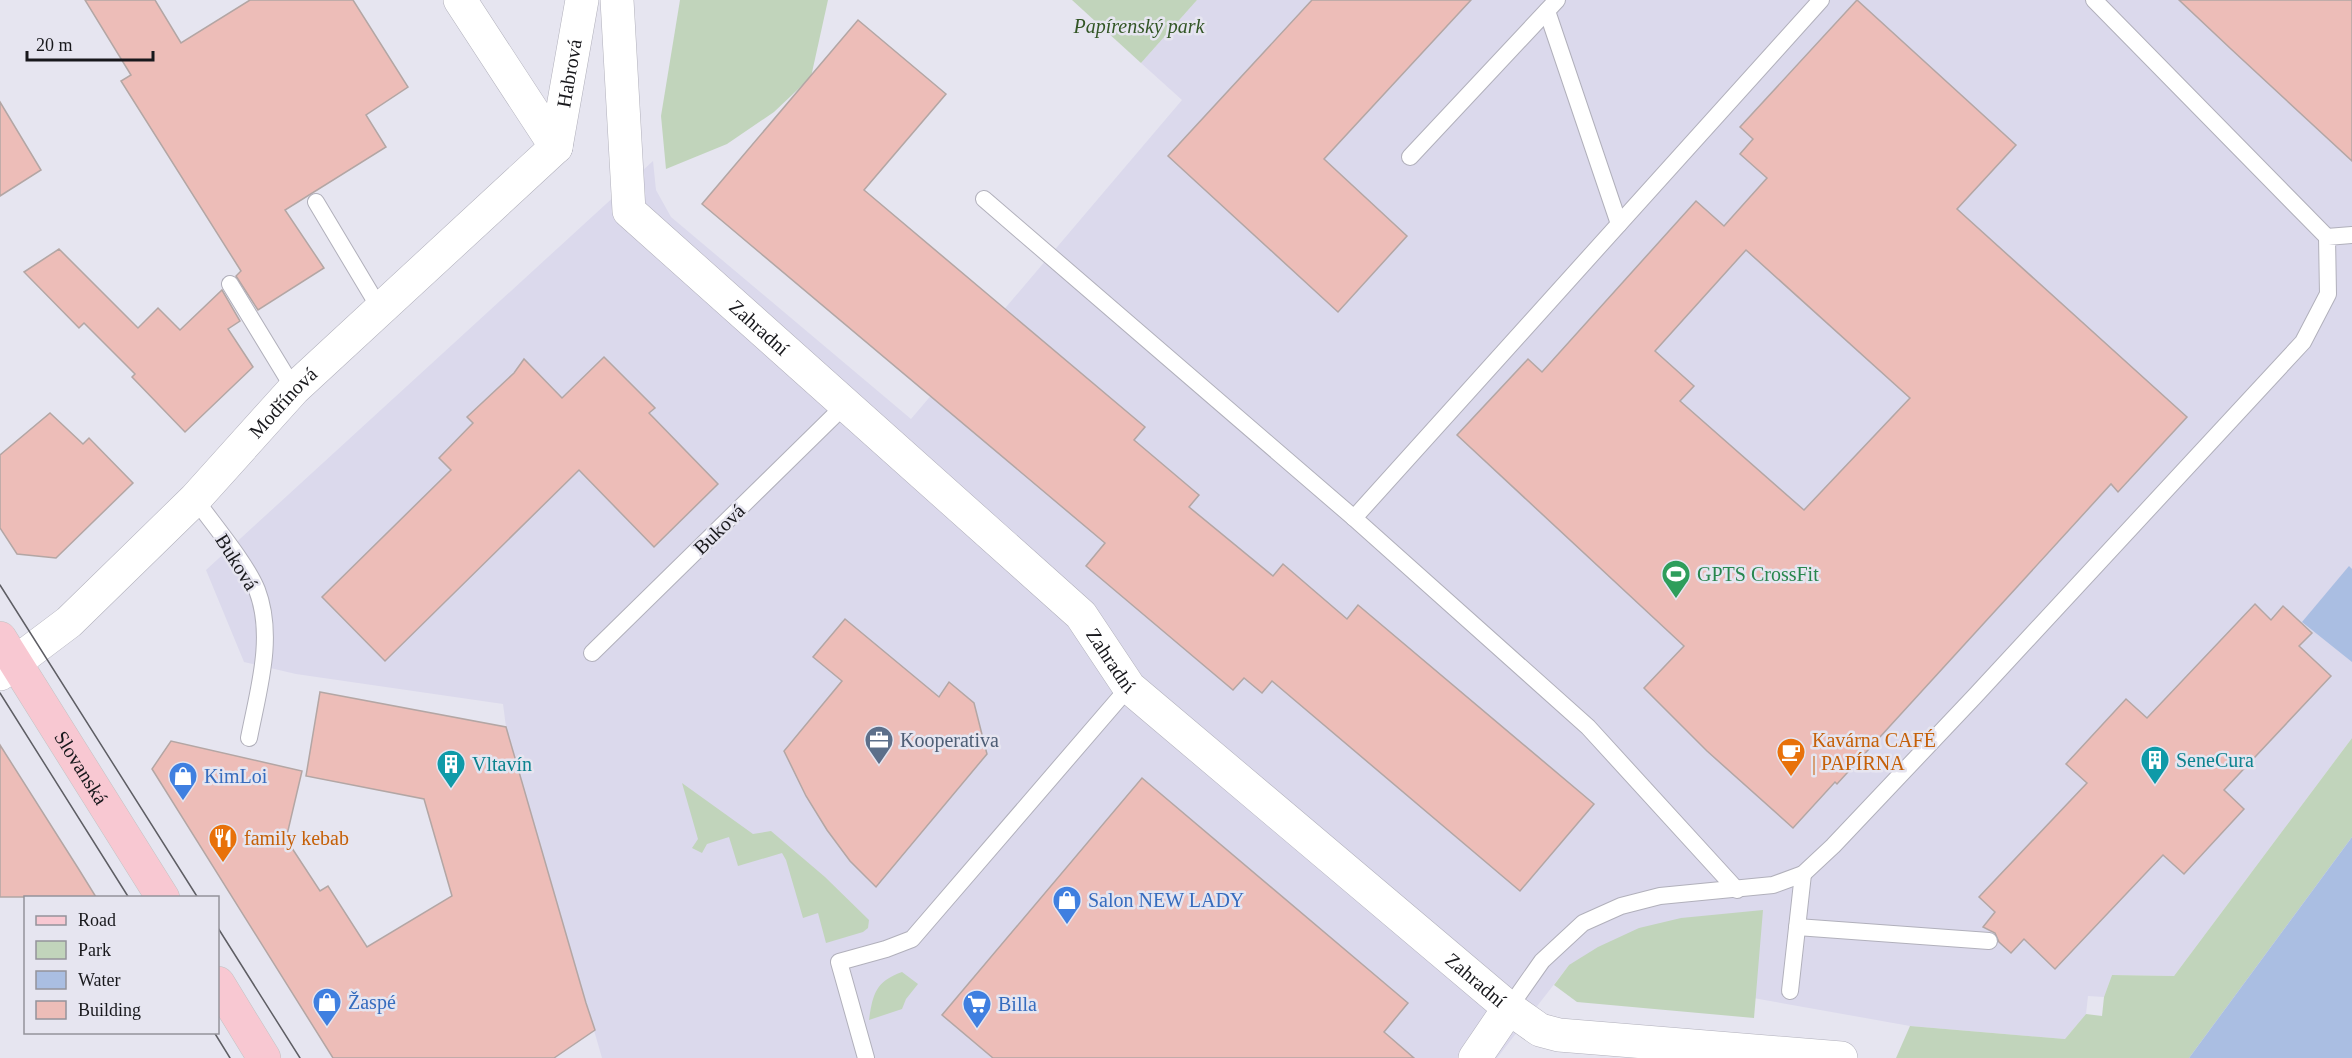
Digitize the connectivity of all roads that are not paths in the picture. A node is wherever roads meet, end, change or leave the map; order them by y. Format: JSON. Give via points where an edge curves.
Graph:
{"nodes":[{"id":1,"x":460,"y":0,"type":"edge"},
{"id":2,"x":567,"y":0,"type":"edge"},
{"id":3,"x":582,"y":0,"type":"edge"},
{"id":4,"x":617,"y":0,"type":"edge"},
{"id":5,"x":1821,"y":0,"type":"edge"},
{"id":6,"x":2094,"y":0,"type":"edge"},
{"id":7,"x":1552,"y":5,"type":"edge"},
{"id":8,"x":556,"y":147,"type":"junction"},
{"id":9,"x":1410,"y":157,"type":"dead end"},
{"id":10,"x":984,"y":199,"type":"dead end"},
{"id":11,"x":316,"y":202,"type":"dead end"},
{"id":12,"x":1619,"y":224,"type":"junction"},
{"id":13,"x":2352,"y":235,"type":"edge"},
{"id":14,"x":2327,"y":237,"type":"junction"},
{"id":15,"x":230,"y":284,"type":"dead end"},
{"id":16,"x":380,"y":309,"type":"junction"},
{"id":17,"x":294,"y":388,"type":"junction"},
{"id":18,"x":845,"y":405,"type":"junction"},
{"id":19,"x":195,"y":499,"type":"junction"},
{"id":20,"x":1354,"y":518,"type":"junction"},
{"id":21,"x":592,"y":653,"type":"dead end"},
{"id":22,"x":5,"y":658,"type":"edge"},
{"id":23,"x":1129,"y":687,"type":"junction"},
{"id":24,"x":249,"y":738,"type":"dead end"},
{"id":25,"x":1803,"y":874,"type":"junction"},
{"id":26,"x":1737,"y":890,"type":"junction"},
{"id":27,"x":163,"y":896,"type":"edge"},
{"id":28,"x":1797,"y":927,"type":"junction"},
{"id":29,"x":1989,"y":941,"type":"dead end"},
{"id":30,"x":219,"y":985,"type":"edge"},
{"id":31,"x":1790,"y":991,"type":"dead end"},
{"id":32,"x":1509,"y":1008,"type":"junction"},
{"id":33,"x":264,"y":1058,"type":"edge"},
{"id":34,"x":866,"y":1058,"type":"edge"},
{"id":35,"x":1475,"y":1058,"type":"edge"},
{"id":36,"x":1841,"y":1058,"type":"edge"}],
"edges":[{"from":1,"to":8,"type":"street"},
{"from":2,"to":8,"type":"street"},
{"from":3,"to":8,"type":"street","name":"Habrová"},
{"from":4,"to":18,"type":"street","name":"Zahradní","via":[[628,211]]},
{"from":5,"to":12,"type":"lane"},
{"from":6,"to":14,"type":"lane"},
{"from":7,"to":9,"type":"lane"},
{"from":7,"to":12,"type":"lane"},
{"from":8,"to":16,"type":"street","name":"Modřínová"},
{"from":10,"to":20,"type":"lane"},
{"from":11,"to":16,"type":"lane"},
{"from":12,"to":20,"type":"lane"},
{"from":13,"to":14,"type":"lane"},
{"from":14,"to":25,"type":"lane","via":[[2328,294],[2303,342],[1975,696]]},
{"from":15,"to":17,"type":"lane"},
{"from":16,"to":17,"type":"street","name":"Modřínová"},
{"from":17,"to":19,"type":"street","name":"Modřínová"},
{"from":18,"to":21,"type":"lane","name":"Buková"},
{"from":18,"to":23,"type":"street","name":"Zahradní","via":[[1081,615]]},
{"from":19,"to":22,"type":"street","name":"Modřínová","via":[[69,622]]},
{"from":19,"to":24,"type":"lane","name":"Buková","via":[[250,577],[261,603],[264,654]]},
{"from":20,"to":26,"type":"lane","via":[[1588,727]]},
{"from":22,"to":27,"type":"main road","name":"Slovanská"},
{"from":23,"to":32,"type":"street","name":"Zahradní"},
{"from":23,"to":34,"type":"lane","via":[[912,939],[839,962]]},
{"from":25,"to":26,"type":"lane","via":[[1773,885]]},
{"from":25,"to":28,"type":"lane"},
{"from":26,"to":32,"type":"lane","via":[[1660,897],[1621,906],[1583,923],[1542,961]]},
{"from":28,"to":29,"type":"lane"},
{"from":28,"to":31,"type":"lane"},
{"from":30,"to":33,"type":"main road"},
{"from":32,"to":35,"type":"street"},
{"from":32,"to":36,"type":"street","name":"Zahradní","via":[[1540,1030],[1558,1035]]}]}
